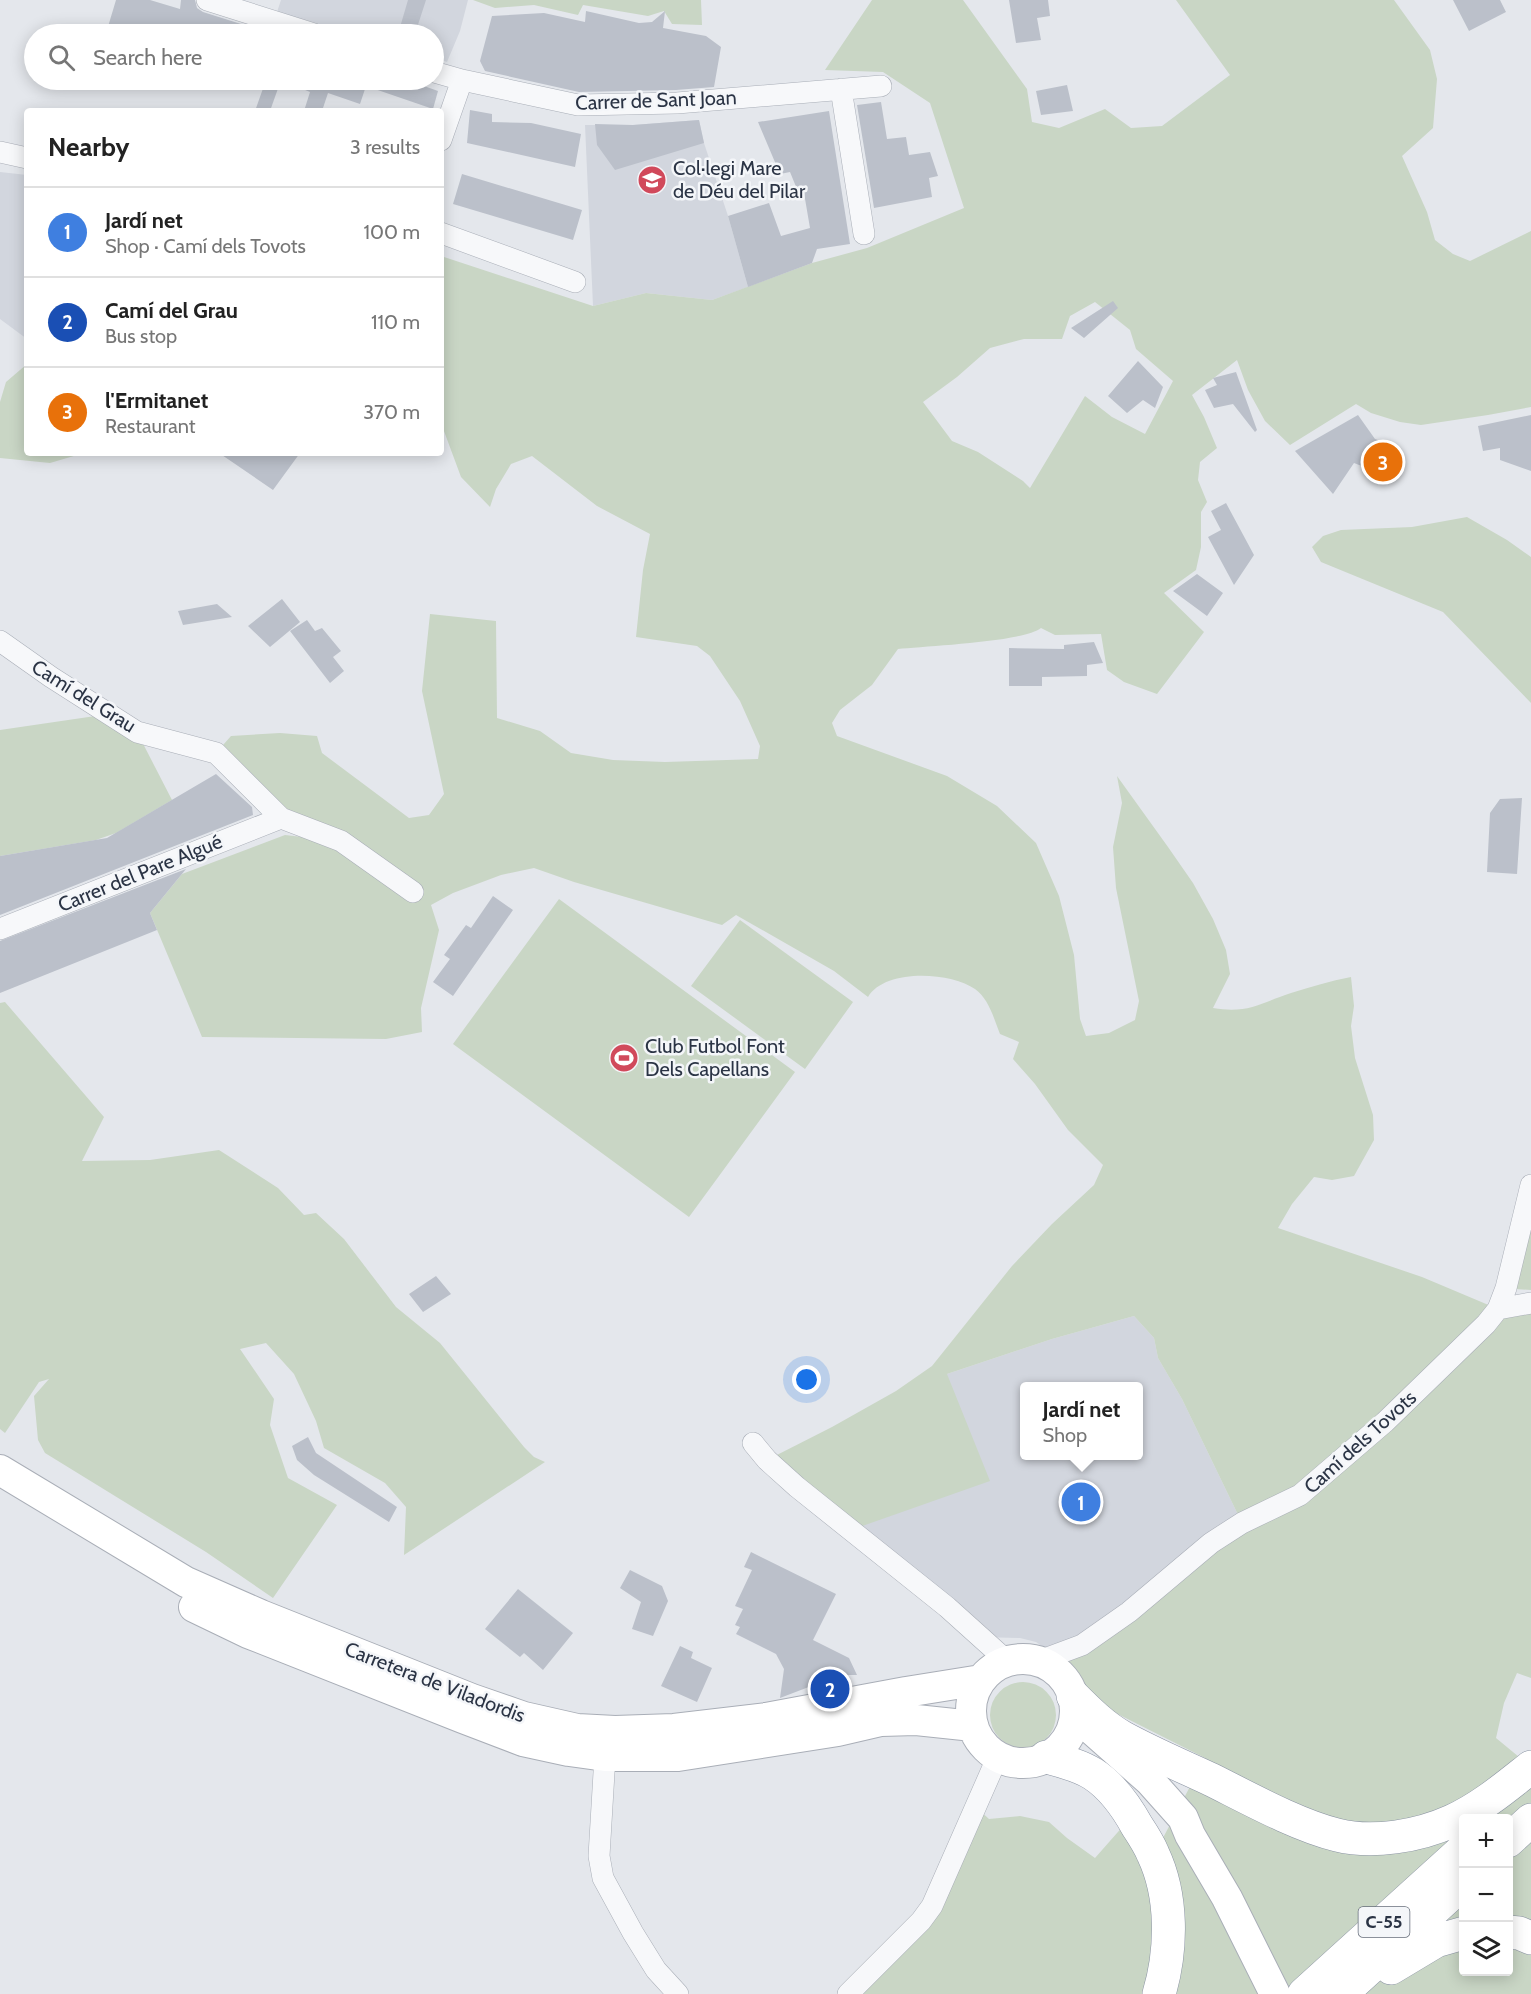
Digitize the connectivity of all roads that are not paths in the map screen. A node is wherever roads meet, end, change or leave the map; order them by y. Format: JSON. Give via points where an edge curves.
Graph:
{"nodes":[{"id":1,"x":207,"y":0,"type":"edge"},
{"id":2,"x":283,"y":24,"type":"edge"},
{"id":3,"x":444,"y":75,"type":"edge"},
{"id":4,"x":462,"y":81,"type":"junction"},
{"id":5,"x":881,"y":86,"type":"dead end"},
{"id":6,"x":841,"y":89,"type":"junction"},
{"id":7,"x":444,"y":132,"type":"edge"},
{"id":8,"x":0,"y":153,"type":"edge"},
{"id":9,"x":24,"y":157,"type":"edge"},
{"id":10,"x":444,"y":234,"type":"edge"},
{"id":11,"x":864,"y":234,"type":"dead end"},
{"id":12,"x":575,"y":282,"type":"dead end"},
{"id":13,"x":0,"y":641,"type":"edge"},
{"id":14,"x":281,"y":818,"type":"junction"},
{"id":15,"x":413,"y":892,"type":"dead end"},
{"id":16,"x":0,"y":929,"type":"edge"},
{"id":17,"x":1531,"y":1185,"type":"edge"},
{"id":18,"x":1531,"y":1303,"type":"edge"},
{"id":19,"x":1498,"y":1309,"type":"junction"},
{"id":20,"x":753,"y":1443,"type":"dead end"},
{"id":21,"x":0,"y":1470,"type":"edge"},
{"id":22,"x":0,"y":1494,"type":"edge"},
{"id":23,"x":1007,"y":1661,"type":"junction"},
{"id":24,"x":1039,"y":1661,"type":"junction"},
{"id":25,"x":981,"y":1680,"type":"junction"},
{"id":26,"x":1073,"y":1705,"type":"junction"},
{"id":27,"x":973,"y":1726,"type":"junction"},
{"id":28,"x":1053,"y":1752,"type":"junction"},
{"id":29,"x":606,"y":1756,"type":"junction"},
{"id":30,"x":998,"y":1756,"type":"junction"},
{"id":31,"x":1531,"y":1767,"type":"edge"},
{"id":32,"x":1531,"y":1786,"type":"edge"},
{"id":33,"x":1500,"y":1814,"type":"edge"},
{"id":34,"x":1531,"y":1820,"type":"edge"},
{"id":35,"x":1190,"y":1835,"type":"junction"},
{"id":36,"x":1513,"y":1837,"type":"edge"},
{"id":37,"x":1459,"y":1854,"type":"edge"},
{"id":38,"x":1459,"y":1887,"type":"edge"},
{"id":39,"x":1513,"y":1932,"type":"edge"},
{"id":40,"x":1459,"y":1934,"type":"edge"},
{"id":41,"x":1531,"y":1938,"type":"edge"},
{"id":42,"x":678,"y":1994,"type":"edge"},
{"id":43,"x":848,"y":1994,"type":"edge"},
{"id":44,"x":1159,"y":1994,"type":"edge"},
{"id":45,"x":1275,"y":1994,"type":"edge"},
{"id":46,"x":1304,"y":1994,"type":"edge"},
{"id":47,"x":1341,"y":1994,"type":"edge"},
{"id":48,"x":1349,"y":1994,"type":"edge"}],
"edges":[{"from":1,"to":2,"type":"street"},
{"from":3,"to":4,"type":"street","name":"Carrer de Sant Joan"},
{"from":4,"to":6,"type":"street","name":"Carrer de Sant Joan","via":[[578,105],[676,103]]},
{"from":4,"to":7,"type":"street"},
{"from":5,"to":6,"type":"street","name":"Carrer de Sant Joan"},
{"from":6,"to":11,"type":"street"},
{"from":8,"to":9,"type":"street"},
{"from":10,"to":12,"type":"street"},
{"from":13,"to":14,"type":"street","name":"Camí del Grau","via":[[136,732],[216,753]]},
{"from":14,"to":15,"type":"street","name":"Camí del Grau","via":[[341,841]]},
{"from":14,"to":16,"type":"street","name":"Carrer del Pare Algué"},
{"from":17,"to":19,"type":"street","name":"Camí dels Tovots"},
{"from":18,"to":19,"type":"street"},
{"from":19,"to":24,"type":"street","name":"Camí dels Tovots","via":[[1385,1422],[1300,1495],[1242,1523],[1212,1543],[1129,1612],[1082,1645]]},
{"from":20,"to":23,"type":"street","via":[[797,1487],[947,1607]]},
{"from":21,"to":25,"type":"street","name":"Carretera de Viladordis","via":[[197,1586],[261,1615],[472,1699],[524,1717],[577,1729],[674,1729],[766,1718]]},
{"from":22,"to":29,"type":"street","name":"Carretera de Viladordis","via":[[176,1598],[248,1633],[524,1741]]},
{"from":23,"to":24,"type":"street"},
{"from":23,"to":25,"type":"street","via":[[992,1668]]},
{"from":24,"to":26,"type":"street","via":[[1060,1674],[1068,1685]]},
{"from":25,"to":27,"type":"street","via":[[972,1702]]},
{"from":26,"to":28,"type":"street","via":[[1070,1732]]},
{"from":26,"to":31,"type":"highway","via":[[1122,1737],[1259,1803],[1316,1828],[1356,1839],[1406,1835],[1452,1821]]},
{"from":26,"to":35,"type":"street","via":[[1170,1801]]},
{"from":27,"to":29,"type":"street","name":"Carretera de Viladordis","via":[[881,1721],[678,1756]]},
{"from":27,"to":30,"type":"street","via":[[983,1743]]},
{"from":28,"to":30,"type":"street","via":[[1027,1762]]},
{"from":28,"to":35,"type":"street","via":[[1122,1774]]},
{"from":28,"to":44,"type":"highway","via":[[1103,1780],[1125,1805],[1154,1855],[1167,1908],[1168,1947]]},
{"from":29,"to":42,"type":"street","via":[[599,1856],[603,1878],[656,1970]]},
{"from":30,"to":43,"type":"street","via":[[932,1906]]},
{"from":32,"to":33,"type":"highway"},
{"from":34,"to":36,"type":"highway"},
{"from":35,"to":45,"type":"street"},
{"from":37,"to":46,"type":"highway","number":"C-55"},
{"from":38,"to":47,"type":"highway","number":"C-55"},
{"from":39,"to":41,"type":"highway"},
{"from":40,"to":48,"type":"highway","via":[[1421,1949]]}]}
